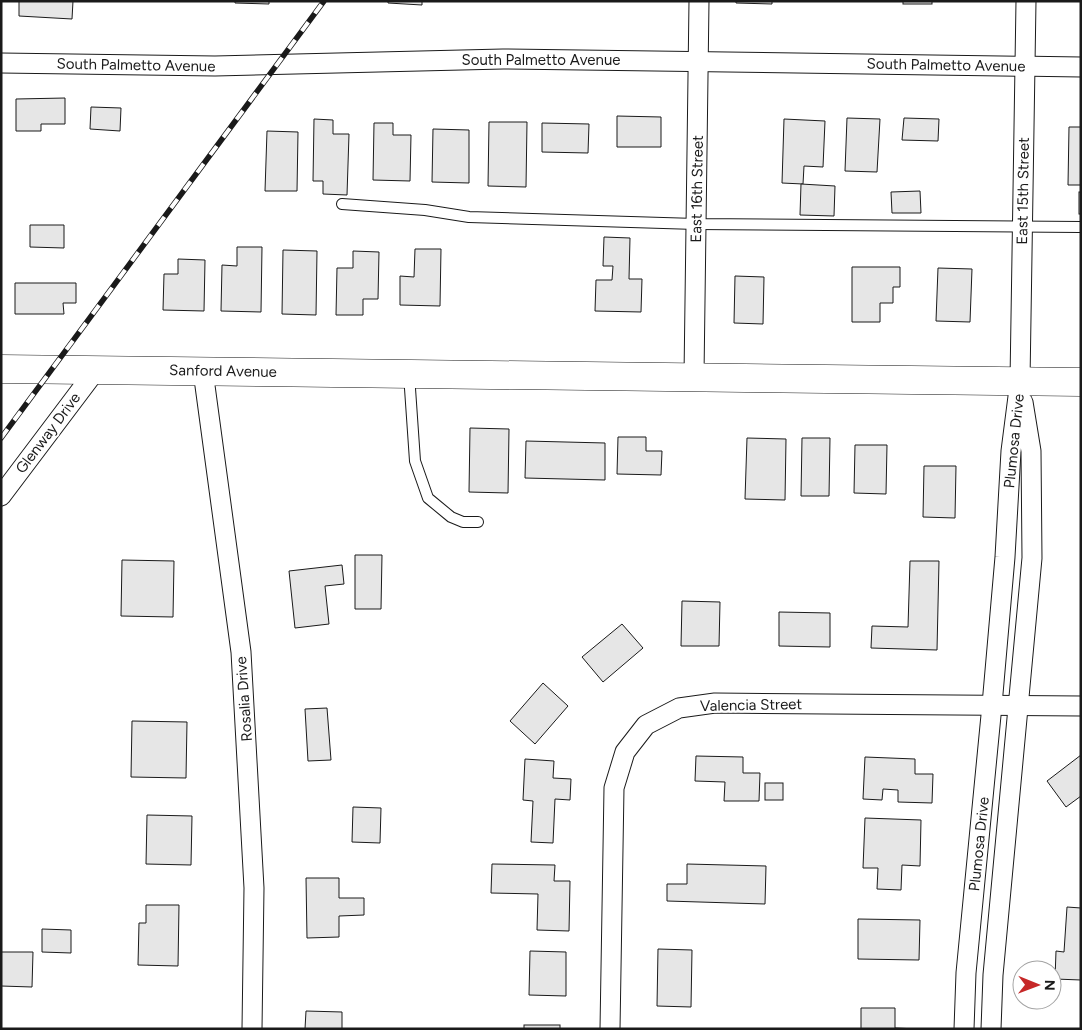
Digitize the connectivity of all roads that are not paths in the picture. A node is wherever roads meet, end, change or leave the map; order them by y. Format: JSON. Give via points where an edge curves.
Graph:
{"nodes":[{"id":1,"x":699,"y":1,"type":"edge"},
{"id":2,"x":1026,"y":1,"type":"edge"},
{"id":3,"x":698,"y":61,"type":"junction"},
{"id":4,"x":1,"y":63,"type":"edge"},
{"id":5,"x":1025,"y":66,"type":"junction"},
{"id":6,"x":1081,"y":67,"type":"edge"},
{"id":7,"x":342,"y":204,"type":"dead end"},
{"id":8,"x":696,"y":224,"type":"junction"},
{"id":9,"x":1023,"y":227,"type":"junction"},
{"id":10,"x":1081,"y":227,"type":"edge"},
{"id":11,"x":1,"y":369,"type":"edge"},
{"id":12,"x":96,"y":370,"type":"junction"},
{"id":13,"x":203,"y":371,"type":"junction"},
{"id":14,"x":409,"y":373,"type":"junction"},
{"id":15,"x":694,"y":376,"type":"junction"},
{"id":16,"x":1020,"y":381,"type":"junction"},
{"id":17,"x":1081,"y":382,"type":"edge"},
{"id":18,"x":1,"y":496,"type":"edge"},
{"id":19,"x":478,"y":522,"type":"dead end"},
{"id":20,"x":992,"y":705,"type":"junction"},
{"id":21,"x":1019,"y":705,"type":"junction"},
{"id":22,"x":1081,"y":706,"type":"edge"},
{"id":23,"x":252,"y":1029,"type":"edge"},
{"id":24,"x":610,"y":1029,"type":"edge"},
{"id":25,"x":964,"y":1029,"type":"edge"},
{"id":26,"x":991,"y":1029,"type":"edge"}],
"edges":[{"from":1,"to":3,"type":"street","name":"East 16th Street"},
{"from":2,"to":5,"type":"street","name":"East 15th Street"},
{"from":3,"to":4,"type":"street","name":"South Palmetto Avenue","via":[[503,59],[215,66]]},
{"from":3,"to":5,"type":"street","name":"South Palmetto Avenue"},
{"from":3,"to":8,"type":"street","name":"East 16th Street"},
{"from":5,"to":6,"type":"street","name":"South Palmetto Avenue"},
{"from":5,"to":9,"type":"street","name":"East 15th Street"},
{"from":7,"to":8,"type":"lane","via":[[469,217]]},
{"from":8,"to":9,"type":"lane"},
{"from":8,"to":15,"type":"street","name":"East 16th Street"},
{"from":9,"to":10,"type":"lane"},
{"from":9,"to":16,"type":"street","name":"East 15th Street"},
{"from":11,"to":12,"type":"main road","name":"Sanford Avenue"},
{"from":12,"to":13,"type":"main road","name":"Sanford Avenue"},
{"from":12,"to":18,"type":"street","name":"Glenway Drive"},
{"from":13,"to":14,"type":"main road","name":"Sanford Avenue"},
{"from":13,"to":23,"type":"street","name":"Rosalia Drive","via":[[241,652],[254,888]]},
{"from":14,"to":15,"type":"main road","name":"Sanford Avenue"},
{"from":14,"to":19,"type":"lane","via":[[415,461],[428,498],[451,517],[463,522]]},
{"from":15,"to":16,"type":"main road","name":"Sanford Avenue"},
{"from":16,"to":17,"type":"main road","name":"Sanford Avenue"},
{"from":16,"to":20,"type":"street","name":"Plumosa Drive","via":[[1011,451]]},
{"from":16,"to":21,"type":"street","name":"Plumosa Drive","via":[[1031,451],[1032,558]]},
{"from":20,"to":21,"type":"street","name":"Valencia Street"},
{"from":20,"to":24,"type":"street","name":"Valencia Street","via":[[715,702],[679,708],[646,725],[624,752],[614,788]]},
{"from":20,"to":25,"type":"street","name":"Plumosa Drive","via":[[966,973]]},
{"from":21,"to":22,"type":"street","name":"Valencia Street"},
{"from":21,"to":26,"type":"street","name":"Plumosa Drive","via":[[993,975]]}]}
